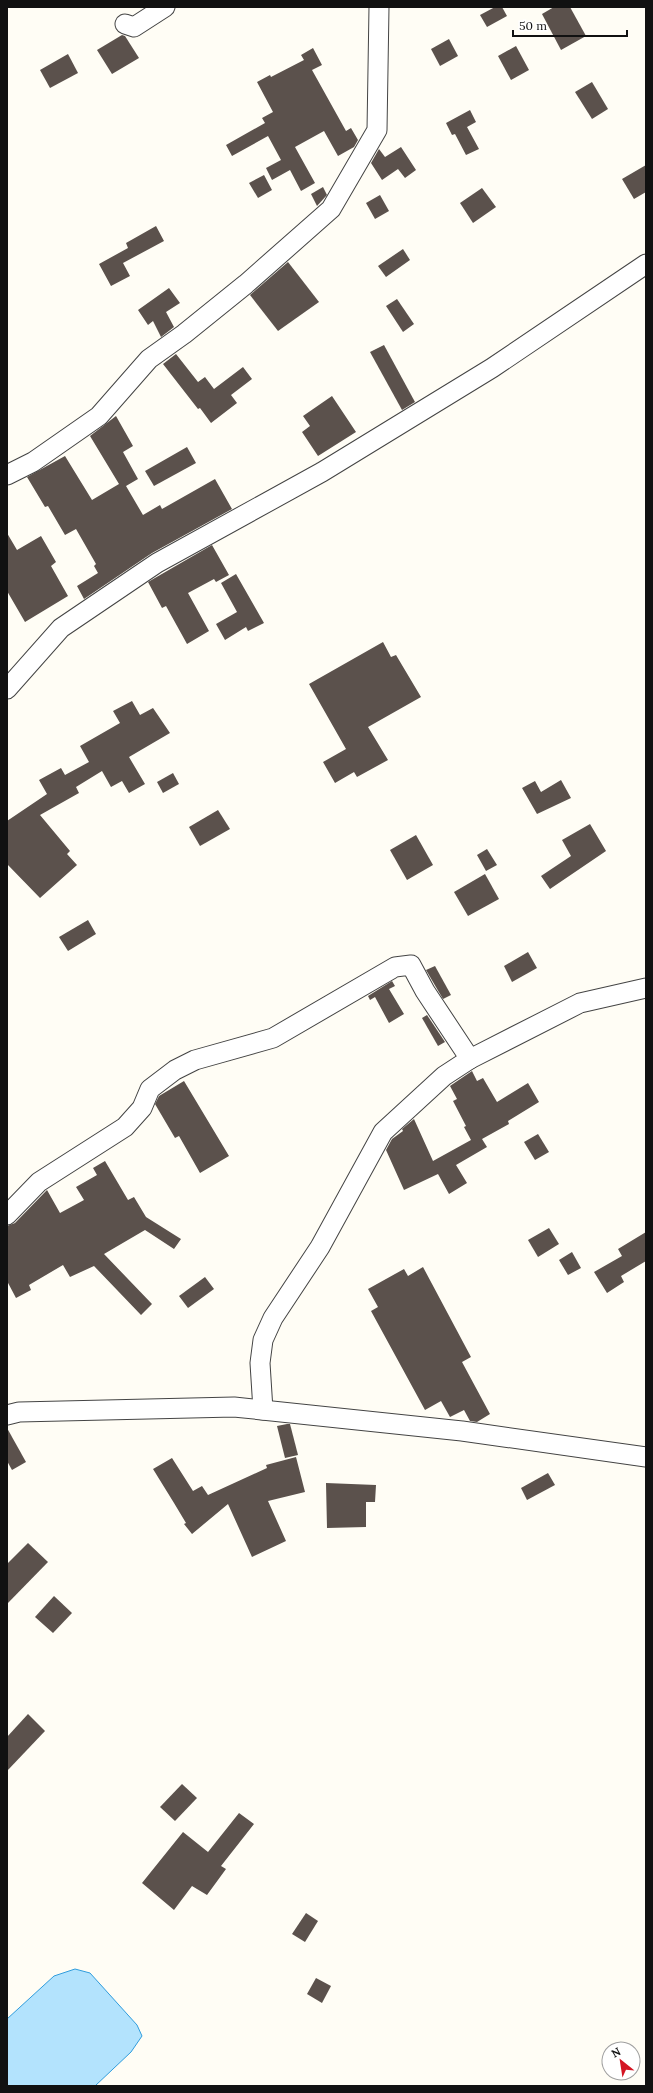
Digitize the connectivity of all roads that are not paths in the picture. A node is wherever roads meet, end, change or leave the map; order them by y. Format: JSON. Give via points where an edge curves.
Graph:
{"nodes":[{"id":1,"x":165,"y":7,"type":"edge"},
{"id":2,"x":380,"y":7,"type":"edge"},
{"id":3,"x":126,"y":24,"type":"dead end"},
{"id":4,"x":646,"y":264,"type":"edge"},
{"id":5,"x":7,"y":475,"type":"edge"},
{"id":6,"x":7,"y":689,"type":"edge"},
{"id":7,"x":646,"y":988,"type":"edge"},
{"id":8,"x":470,"y":1059,"type":"junction"},
{"id":9,"x":7,"y":1214,"type":"edge"},
{"id":10,"x":263,"y":1410,"type":"junction"},
{"id":11,"x":7,"y":1415,"type":"edge"},
{"id":12,"x":646,"y":1457,"type":"edge"}],
"edges":[{"from":1,"to":3,"type":"street","via":[[134,27]]},
{"from":2,"to":5,"type":"street","via":[[377,130],[331,209],[246,284],[149,360],[99,416],[33,462]]},
{"from":4,"to":6,"type":"street","via":[[485,372],[322,472],[157,563],[61,628]]},
{"from":7,"to":8,"type":"street","via":[[580,1003]]},
{"from":8,"to":9,"type":"street","via":[[411,965],[395,966],[273,1038],[195,1060],[175,1070],[150,1089],[142,1108],[125,1127],[39,1182]]},
{"from":8,"to":10,"type":"street","via":[[444,1076],[383,1132],[320,1247],[273,1318],[263,1340],[260,1363]]},
{"from":10,"to":11,"type":"street","via":[[234,1407],[19,1412]]},
{"from":10,"to":12,"type":"street","via":[[462,1431]]}]}
